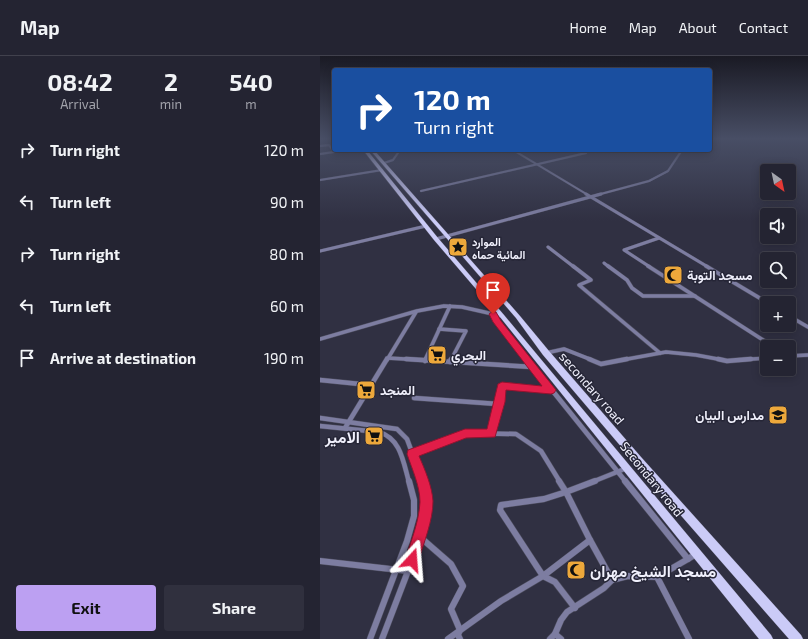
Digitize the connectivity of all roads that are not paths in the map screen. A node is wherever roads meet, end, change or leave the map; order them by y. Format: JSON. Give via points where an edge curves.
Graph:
{"nodes":[{"id":1,"x":383,"y":166,"type":"junction"},
{"id":2,"x":533,"y":166,"type":"edge"},
{"id":3,"x":540,"y":166,"type":"edge"},
{"id":4,"x":671,"y":166,"type":"edge"},
{"id":5,"x":320,"y":180,"type":"edge"},
{"id":6,"x":421,"y":191,"type":"dead end"},
{"id":7,"x":591,"y":198,"type":"junction"},
{"id":8,"x":426,"y":226,"type":"junction"},
{"id":9,"x":448,"y":236,"type":"junction"},
{"id":10,"x":659,"y":238,"type":"junction"},
{"id":11,"x":436,"y":239,"type":"junction"},
{"id":12,"x":548,"y":247,"type":"dead end"},
{"id":13,"x":320,"y":251,"type":"edge"},
{"id":14,"x":604,"y":263,"type":"dead end"},
{"id":15,"x":696,"y":296,"type":"junction"},
{"id":16,"x":760,"y":298,"type":"edge"},
{"id":17,"x":450,"y":306,"type":"junction"},
{"id":18,"x":417,"y":311,"type":"junction"},
{"id":19,"x":493,"y":314,"type":"junction"},
{"id":20,"x":502,"y":316,"type":"junction"},
{"id":21,"x":796,"y":320,"type":"edge"},
{"id":22,"x":808,"y":327,"type":"edge"},
{"id":23,"x":439,"y":329,"type":"junction"},
{"id":24,"x":320,"y":339,"type":"edge"},
{"id":25,"x":763,"y":340,"type":"edge"},
{"id":26,"x":546,"y":353,"type":"junction"},
{"id":27,"x":660,"y":353,"type":"junction"},
{"id":28,"x":808,"y":354,"type":"edge"},
{"id":29,"x":796,"y":355,"type":"edge"},
{"id":30,"x":387,"y":358,"type":"junction"},
{"id":31,"x":760,"y":359,"type":"edge"},
{"id":32,"x":425,"y":361,"type":"junction"},
{"id":33,"x":450,"y":362,"type":"junction"},
{"id":34,"x":533,"y":367,"type":"junction"},
{"id":35,"x":320,"y":380,"type":"edge"},
{"id":36,"x":370,"y":385,"type":"junction"},
{"id":37,"x":551,"y":390,"type":"junction"},
{"id":38,"x":414,"y":398,"type":"dead end"},
{"id":39,"x":498,"y":404,"type":"junction"},
{"id":40,"x":321,"y":420,"type":"edge"},
{"id":41,"x":349,"y":422,"type":"junction"},
{"id":42,"x":320,"y":426,"type":"edge"},
{"id":43,"x":345,"y":428,"type":"junction"},
{"id":44,"x":491,"y":434,"type":"junction"},
{"id":45,"x":412,"y":454,"type":"junction"},
{"id":46,"x":627,"y":468,"type":"junction"},
{"id":47,"x":618,"y":472,"type":"junction"},
{"id":48,"x":566,"y":492,"type":"junction"},
{"id":49,"x":420,"y":537,"type":"junction"},
{"id":50,"x":590,"y":540,"type":"junction"},
{"id":51,"x":697,"y":553,"type":"junction"},
{"id":52,"x":688,"y":559,"type":"junction"},
{"id":53,"x":320,"y":561,"type":"edge"},
{"id":54,"x":396,"y":571,"type":"junction"},
{"id":55,"x":408,"y":571,"type":"junction"},
{"id":56,"x":543,"y":576,"type":"junction"},
{"id":57,"x":657,"y":577,"type":"junction"},
{"id":58,"x":612,"y":580,"type":"junction"},
{"id":59,"x":576,"y":608,"type":"junction"},
{"id":60,"x":460,"y":630,"type":"junction"},
{"id":61,"x":552,"y":636,"type":"edge"},
{"id":62,"x":370,"y":639,"type":"edge"},
{"id":63,"x":382,"y":639,"type":"edge"},
{"id":64,"x":448,"y":639,"type":"edge"},
{"id":65,"x":460,"y":639,"type":"edge"},
{"id":66,"x":561,"y":639,"type":"edge"},
{"id":67,"x":689,"y":639,"type":"edge"},
{"id":68,"x":767,"y":639,"type":"edge"},
{"id":69,"x":797,"y":639,"type":"edge"}],
"edges":[{"from":1,"to":5,"type":"street"},
{"from":1,"to":8,"type":"main road","name":"Secondary road"},
{"from":1,"to":9,"type":"main road","name":"secondary road"},
{"from":2,"to":6,"type":"street"},
{"from":3,"to":7,"type":"street"},
{"from":4,"to":7,"type":"street","via":[[660,176]]},
{"from":7,"to":9,"type":"street"},
{"from":7,"to":10,"type":"street"},
{"from":8,"to":11,"type":"main road","name":"Secondary road"},
{"from":8,"to":13,"type":"street"},
{"from":9,"to":11,"type":"street"},
{"from":9,"to":26,"type":"main road","name":"secondary road"},
{"from":10,"to":15,"type":"street","via":[[624,250],[664,278]]},
{"from":10,"to":16,"type":"street"},
{"from":11,"to":20,"type":"main road","name":"Secondary road"},
{"from":12,"to":27,"type":"street","via":[[591,280],[579,285]]},
{"from":14,"to":15,"type":"street","via":[[644,296]]},
{"from":15,"to":25,"type":"street"},
{"from":17,"to":18,"type":"street"},
{"from":17,"to":19,"type":"street","via":[[462,306]]},
{"from":17,"to":23,"type":"street"},
{"from":18,"to":24,"type":"street"},
{"from":18,"to":30,"type":"street"},
{"from":19,"to":20,"type":"street"},
{"from":19,"to":34,"type":"street"},
{"from":20,"to":46,"type":"main road","name":"Secondary road"},
{"from":21,"to":22,"type":"street"},
{"from":23,"to":32,"type":"street"},
{"from":23,"to":33,"type":"street","via":[[466,331]]},
{"from":26,"to":27,"type":"street","via":[[564,349],[601,364]]},
{"from":26,"to":69,"type":"main road","name":"secondary road"},
{"from":27,"to":31,"type":"street","via":[[696,355],[726,362]]},
{"from":28,"to":29,"type":"street"},
{"from":30,"to":32,"type":"street"},
{"from":30,"to":36,"type":"street"},
{"from":32,"to":33,"type":"street"},
{"from":33,"to":34,"type":"street"},
{"from":34,"to":37,"type":"street"},
{"from":35,"to":36,"type":"street"},
{"from":36,"to":41,"type":"street"},
{"from":37,"to":39,"type":"street","via":[[502,386]]},
{"from":37,"to":47,"type":"street"},
{"from":38,"to":39,"type":"street"},
{"from":39,"to":44,"type":"street"},
{"from":40,"to":41,"type":"street"},
{"from":41,"to":43,"type":"street"},
{"from":41,"to":45,"type":"street","via":[[397,429],[407,439]]},
{"from":42,"to":43,"type":"street"},
{"from":43,"to":54,"type":"street","via":[[388,435],[395,441],[403,460],[414,500],[414,516]]},
{"from":44,"to":45,"type":"street","via":[[465,433]]},
{"from":44,"to":48,"type":"street","via":[[516,434],[541,451]]},
{"from":45,"to":49,"type":"street","via":[[422,478],[426,501]]},
{"from":46,"to":47,"type":"street"},
{"from":46,"to":51,"type":"main road","name":"Secondary road"},
{"from":47,"to":48,"type":"street"},
{"from":47,"to":52,"type":"street"},
{"from":48,"to":50,"type":"street"},
{"from":48,"to":56,"type":"street","via":[[544,499],[501,505],[500,510]]},
{"from":49,"to":55,"type":"street"},
{"from":49,"to":60,"type":"street","via":[[451,564],[463,586],[451,609]]},
{"from":50,"to":56,"type":"street"},
{"from":50,"to":58,"type":"street"},
{"from":51,"to":52,"type":"street"},
{"from":51,"to":68,"type":"main road","name":"Secondary road"},
{"from":52,"to":57,"type":"street"},
{"from":53,"to":54,"type":"street"},
{"from":54,"to":55,"type":"street"},
{"from":54,"to":62,"type":"street"},
{"from":55,"to":63,"type":"street"},
{"from":56,"to":59,"type":"street","via":[[555,582]]},
{"from":56,"to":60,"type":"street"},
{"from":57,"to":58,"type":"street","via":[[628,576]]},
{"from":57,"to":67,"type":"street"},
{"from":58,"to":59,"type":"street"},
{"from":59,"to":61,"type":"street","via":[[567,612]]},
{"from":60,"to":64,"type":"street"},
{"from":60,"to":65,"type":"street"},
{"from":61,"to":66,"type":"street"}]}
